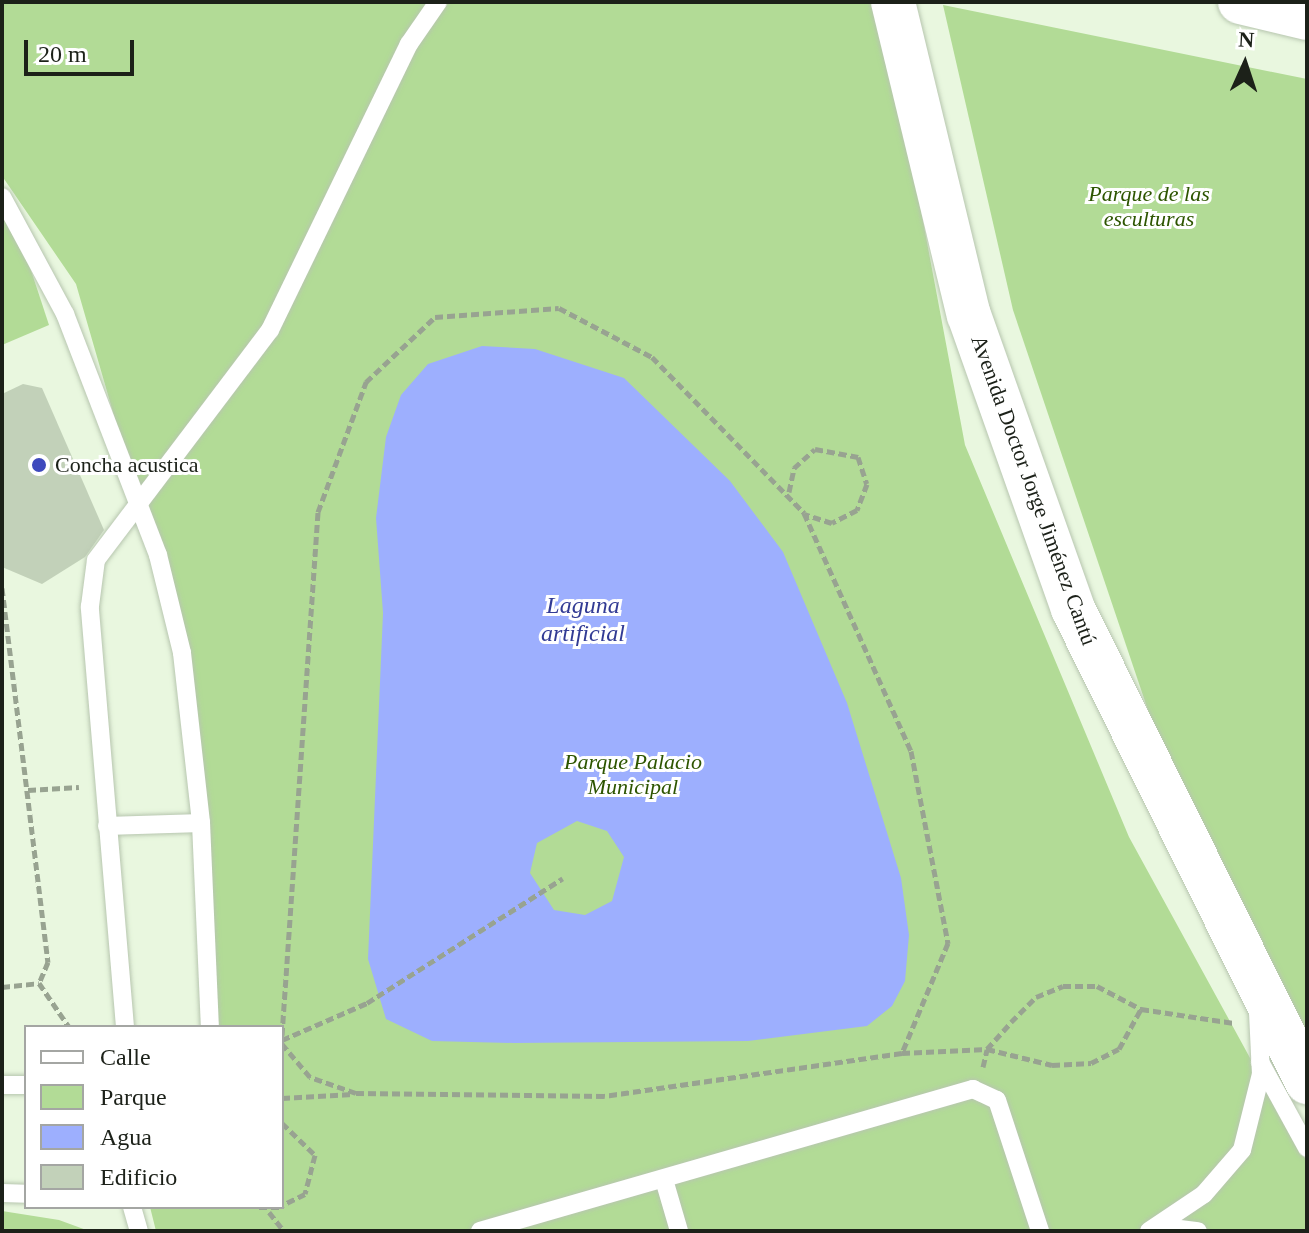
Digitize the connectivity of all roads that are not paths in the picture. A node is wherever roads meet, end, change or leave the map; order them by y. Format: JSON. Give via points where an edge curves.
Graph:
{"nodes":[{"id":1,"x":438,"y":2,"type":"edge"},
{"id":2,"x":893,"y":2,"type":"edge"},
{"id":3,"x":1240,"y":2,"type":"edge"},
{"id":4,"x":1307,"y":18,"type":"edge"},
{"id":5,"x":2,"y":197,"type":"edge"},
{"id":6,"x":138,"y":498,"type":"junction"},
{"id":7,"x":201,"y":823,"type":"junction"},
{"id":8,"x":107,"y":826,"type":"junction"},
{"id":9,"x":1268,"y":1012,"type":"edge"},
{"id":10,"x":125,"y":1025,"type":"edge"},
{"id":11,"x":210,"y":1025,"type":"edge"},
{"id":12,"x":1260,"y":1062,"type":"junction"},
{"id":13,"x":1307,"y":1082,"type":"edge"},
{"id":14,"x":2,"y":1085,"type":"edge"},
{"id":15,"x":24,"y":1085,"type":"edge"},
{"id":16,"x":1307,"y":1148,"type":"edge"},
{"id":17,"x":665,"y":1183,"type":"junction"},
{"id":18,"x":2,"y":1193,"type":"edge"},
{"id":19,"x":24,"y":1194,"type":"edge"},
{"id":20,"x":133,"y":1209,"type":"edge"},
{"id":21,"x":1156,"y":1229,"type":"edge"},
{"id":22,"x":139,"y":1231,"type":"edge"},
{"id":23,"x":480,"y":1231,"type":"edge"},
{"id":24,"x":679,"y":1231,"type":"edge"},
{"id":25,"x":1040,"y":1231,"type":"edge"},
{"id":26,"x":1198,"y":1231,"type":"edge"}],
"edges":[{"from":1,"to":6,"type":"lane","via":[[409,44],[270,330]]},
{"from":2,"to":9,"type":"main road","name":"Avenida Doctor Jorge Jiménez Cantú","via":[[969,315],[1073,609]]},
{"from":3,"to":4,"type":"main road"},
{"from":5,"to":6,"type":"lane","via":[[65,314]]},
{"from":6,"to":7,"type":"lane","via":[[182,653]]},
{"from":6,"to":8,"type":"lane","via":[[96,560],[91,580]]},
{"from":7,"to":8,"type":"lane"},
{"from":7,"to":11,"type":"lane"},
{"from":8,"to":10,"type":"lane"},
{"from":9,"to":12,"type":"lane"},
{"from":9,"to":13,"type":"main road","name":"Avenida Doctor Jorge Jiménez Cantú"},
{"from":12,"to":16,"type":"lane"},
{"from":12,"to":21,"type":"lane","via":[[1242,1150]]},
{"from":14,"to":15,"type":"lane"},
{"from":17,"to":23,"type":"lane"},
{"from":17,"to":24,"type":"lane"},
{"from":17,"to":25,"type":"lane","via":[[973,1089],[997,1100]]},
{"from":18,"to":19,"type":"lane"},
{"from":20,"to":22,"type":"lane"},
{"from":21,"to":26,"type":"lane"}]}
